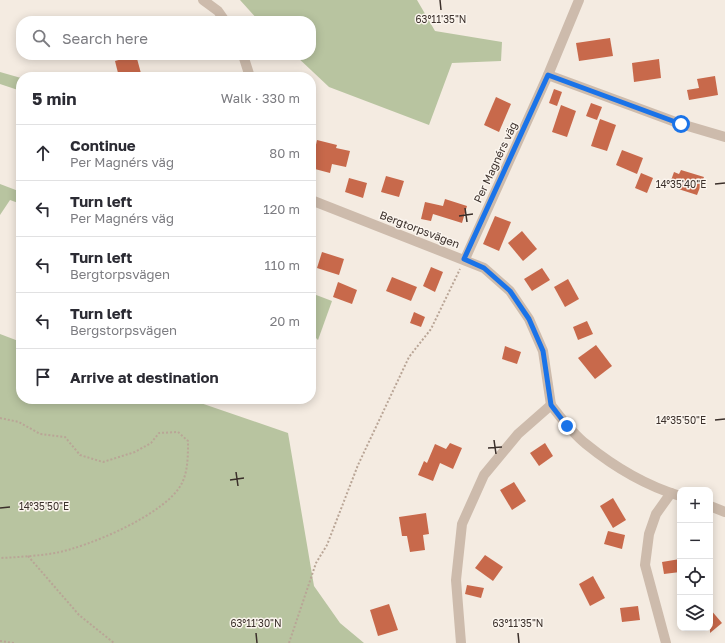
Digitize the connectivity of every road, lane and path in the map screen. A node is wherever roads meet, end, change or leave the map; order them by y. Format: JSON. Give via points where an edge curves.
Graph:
{"nodes":[{"id":1,"x":204,"y":0,"type":"edge"},
{"id":2,"x":579,"y":0,"type":"edge"},
{"id":3,"x":222,"y":16,"type":"edge"},
{"id":4,"x":245,"y":60,"type":"edge"},
{"id":5,"x":248,"y":72,"type":"edge"},
{"id":6,"x":548,"y":75,"type":"junction"},
{"id":7,"x":725,"y":136,"type":"edge"},
{"id":8,"x":316,"y":202,"type":"edge"},
{"id":9,"x":464,"y":259,"type":"junction"},
{"id":10,"x":551,"y":405,"type":"junction"},
{"id":11,"x":0,"y":418,"type":"edge"},
{"id":12,"x":676,"y":494,"type":"edge"},
{"id":13,"x":713,"y":507,"type":"edge"},
{"id":14,"x":725,"y":512,"type":"edge"},
{"id":15,"x":28,"y":556,"type":"junction"},
{"id":16,"x":1,"y":558,"type":"edge"},
{"id":17,"x":0,"y":640,"type":"edge"},
{"id":18,"x":14,"y":643,"type":"edge"},
{"id":19,"x":114,"y":643,"type":"edge"},
{"id":20,"x":289,"y":643,"type":"edge"},
{"id":21,"x":461,"y":643,"type":"edge"},
{"id":22,"x":666,"y":643,"type":"edge"}],
"edges":[{"from":1,"to":3,"type":"street"},
{"from":2,"to":6,"type":"street","name":"Per Magnérs väg"},
{"from":4,"to":5,"type":"street"},
{"from":6,"to":7,"type":"street","via":[[681,124]]},
{"from":6,"to":9,"type":"street","name":"Per Magnérs väg"},
{"from":8,"to":9,"type":"street","name":"Bergtorpsvägen"},
{"from":9,"to":10,"type":"street","name":"Bergtorpsvägen","via":[[484,268],[510,291],[529,319],[543,351]]},
{"from":9,"to":20,"type":"path","via":[[431,329],[409,357],[358,465],[327,545],[316,563]]},
{"from":10,"to":12,"type":"street","via":[[567,426],[586,444],[633,476]]},
{"from":10,"to":21,"type":"street","via":[[518,434],[484,475],[462,524],[456,580]]},
{"from":11,"to":15,"type":"path","via":[[19,422],[40,434],[65,437],[80,455],[103,462],[135,452],[151,443],[159,433],[178,432],[188,441],[182,483],[173,496],[146,515],[106,536],[56,553]]},
{"from":12,"to":22,"type":"street","via":[[656,514],[649,534],[645,565]]},
{"from":13,"to":14,"type":"street"},
{"from":15,"to":16,"type":"path"},
{"from":15,"to":19,"type":"path","via":[[79,615]]},
{"from":17,"to":18,"type":"path"}]}
